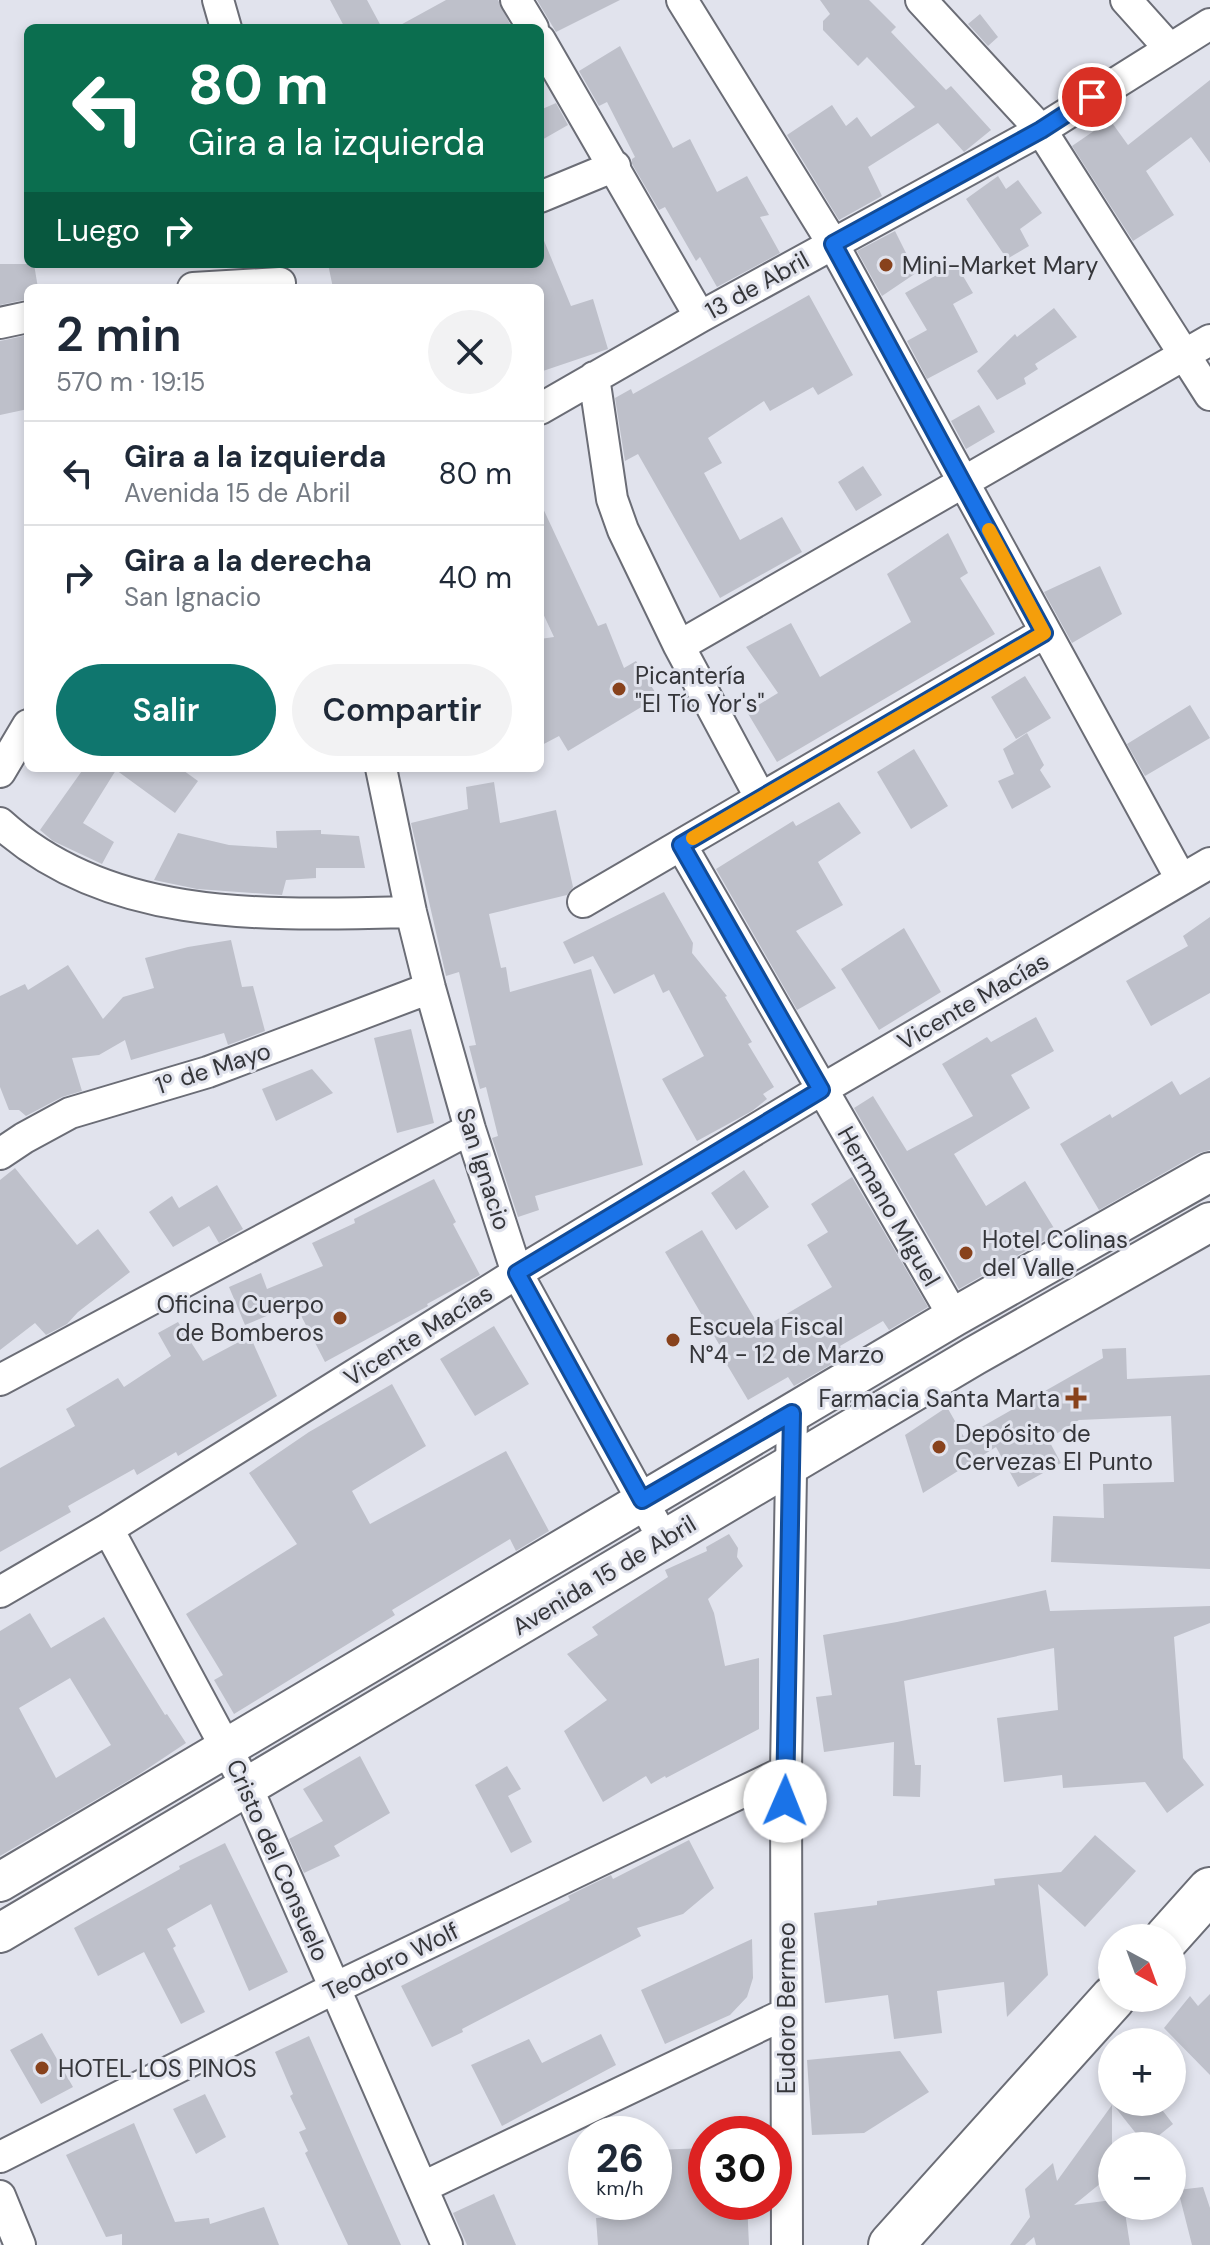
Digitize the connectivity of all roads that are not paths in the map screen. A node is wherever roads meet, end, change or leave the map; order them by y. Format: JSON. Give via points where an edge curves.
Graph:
{"nodes":[{"id":1,"x":218,"y":0,"type":"edge"},
{"id":2,"x":516,"y":0,"type":"edge"},
{"id":3,"x":682,"y":0,"type":"edge"},
{"id":4,"x":921,"y":0,"type":"edge"},
{"id":5,"x":1126,"y":0,"type":"edge"},
{"id":6,"x":225,"y":24,"type":"edge"},
{"id":7,"x":531,"y":24,"type":"edge"},
{"id":8,"x":1210,"y":24,"type":"edge"},
{"id":9,"x":544,"y":47,"type":"edge"},
{"id":10,"x":1170,"y":49,"type":"junction"},
{"id":11,"x":1041,"y":130,"type":"junction"},
{"id":12,"x":615,"y":166,"type":"junction"},
{"id":13,"x":544,"y":195,"type":"edge"},
{"id":14,"x":833,"y":244,"type":"junction"},
{"id":15,"x":280,"y":278,"type":"edge"},
{"id":16,"x":228,"y":284,"type":"edge"},
{"id":17,"x":700,"y":317,"type":"junction"},
{"id":18,"x":24,"y":318,"type":"edge"},
{"id":19,"x":0,"y":323,"type":"edge"},
{"id":20,"x":1198,"y":348,"type":"edge"},
{"id":21,"x":594,"y":377,"type":"junction"},
{"id":22,"x":1210,"y":395,"type":"edge"},
{"id":23,"x":544,"y":407,"type":"edge"},
{"id":24,"x":964,"y":483,"type":"junction"},
{"id":25,"x":1044,"y":633,"type":"junction"},
{"id":26,"x":679,"y":646,"type":"junction"},
{"id":27,"x":24,"y":732,"type":"edge"},
{"id":28,"x":0,"y":772,"type":"edge"},
{"id":29,"x":382,"y":772,"type":"edge"},
{"id":30,"x":760,"y":797,"type":"junction"},
{"id":31,"x":0,"y":823,"type":"edge"},
{"id":32,"x":681,"y":845,"type":"junction"},
{"id":33,"x":1210,"y":863,"type":"edge"},
{"id":34,"x":1181,"y":879,"type":"junction"},
{"id":35,"x":583,"y":902,"type":"dead end"},
{"id":36,"x":411,"y":912,"type":"junction"},
{"id":37,"x":430,"y":988,"type":"junction"},
{"id":38,"x":821,"y":1090,"type":"junction"},
{"id":39,"x":470,"y":1129,"type":"junction"},
{"id":40,"x":0,"y":1154,"type":"edge"},
{"id":41,"x":1210,"y":1172,"type":"edge"},
{"id":42,"x":1210,"y":1222,"type":"edge"},
{"id":43,"x":517,"y":1273,"type":"junction"},
{"id":44,"x":954,"y":1317,"type":"junction"},
{"id":45,"x":0,"y":1380,"type":"edge"},
{"id":46,"x":792,"y":1413,"type":"junction"},
{"id":47,"x":791,"y":1464,"type":"junction"},
{"id":48,"x":642,"y":1500,"type":"junction"},
{"id":49,"x":108,"y":1529,"type":"junction"},
{"id":50,"x":664,"y":1540,"type":"junction"},
{"id":51,"x":0,"y":1592,"type":"edge"},
{"id":52,"x":228,"y":1747,"type":"junction"},
{"id":53,"x":786,"y":1771,"type":"junction"},
{"id":54,"x":247,"y":1787,"type":"junction"},
{"id":55,"x":0,"y":1882,"type":"edge"},
{"id":56,"x":1210,"y":1890,"type":"edge"},
{"id":57,"x":1180,"y":1924,"type":"edge"},
{"id":58,"x":0,"y":1933,"type":"edge"},
{"id":59,"x":335,"y":1988,"type":"junction"},
{"id":60,"x":1100,"y":2012,"type":"edge"},
{"id":61,"x":785,"y":2014,"type":"junction"},
{"id":62,"x":0,"y":2157,"type":"edge"},
{"id":63,"x":423,"y":2187,"type":"junction"},
{"id":64,"x":0,"y":2196,"type":"edge"},
{"id":65,"x":893,"y":2243,"type":"edge"},
{"id":66,"x":20,"y":2245,"type":"edge"},
{"id":67,"x":447,"y":2245,"type":"edge"},
{"id":68,"x":787,"y":2245,"type":"edge"}],
"edges":[{"from":1,"to":6,"type":"street"},
{"from":2,"to":7,"type":"street"},
{"from":3,"to":14,"type":"street"},
{"from":4,"to":11,"type":"street"},
{"from":5,"to":10,"type":"street"},
{"from":8,"to":10,"type":"street","name":"13 de Abril"},
{"from":9,"to":12,"type":"street"},
{"from":10,"to":11,"type":"street","name":"13 de Abril"},
{"from":11,"to":14,"type":"street","name":"13 de Abril"},
{"from":11,"to":20,"type":"street"},
{"from":12,"to":13,"type":"street"},
{"from":12,"to":17,"type":"street"},
{"from":14,"to":17,"type":"street","name":"13 de Abril"},
{"from":14,"to":24,"type":"street"},
{"from":15,"to":16,"type":"street"},
{"from":17,"to":21,"type":"street","name":"13 de Abril"},
{"from":18,"to":19,"type":"street"},
{"from":20,"to":22,"type":"street"},
{"from":20,"to":24,"type":"street"},
{"from":21,"to":23,"type":"street","name":"13 de Abril"},
{"from":21,"to":26,"type":"street","via":[[612,499]]},
{"from":24,"to":25,"type":"street"},
{"from":24,"to":26,"type":"street"},
{"from":25,"to":30,"type":"street"},
{"from":25,"to":34,"type":"street"},
{"from":26,"to":30,"type":"street"},
{"from":27,"to":28,"type":"street"},
{"from":29,"to":36,"type":"street","name":"San Ignacio"},
{"from":30,"to":32,"type":"street"},
{"from":31,"to":36,"type":"street","via":[[56,865],[136,896],[230,912]]},
{"from":32,"to":35,"type":"street"},
{"from":32,"to":38,"type":"street","name":"Hermano Miguel"},
{"from":33,"to":34,"type":"street","name":"Vicente Macías"},
{"from":34,"to":38,"type":"street","name":"Vicente Macías"},
{"from":36,"to":37,"type":"street","name":"San Ignacio"},
{"from":37,"to":39,"type":"street","name":"San Ignacio"},
{"from":37,"to":40,"type":"street","name":"1º de Mayo","via":[[208,1072],[70,1113]]},
{"from":38,"to":43,"type":"street","name":"Vicente Macías"},
{"from":38,"to":44,"type":"street","name":"Hermano Miguel"},
{"from":39,"to":43,"type":"street","name":"San Ignacio"},
{"from":39,"to":45,"type":"street"},
{"from":41,"to":44,"type":"main road","name":"Avenida 15 de Abril"},
{"from":42,"to":47,"type":"main road","name":"Avenida 15 de Abril"},
{"from":43,"to":48,"type":"street","name":"San Ignacio"},
{"from":43,"to":49,"type":"street","name":"Vicente Macías"},
{"from":44,"to":46,"type":"main road","name":"Avenida 15 de Abril"},
{"from":46,"to":47,"type":"street","name":"Eudoro Bermeo"},
{"from":46,"to":48,"type":"main road","name":"Avenida 15 de Abril"},
{"from":47,"to":50,"type":"main road","name":"Avenida 15 de Abril"},
{"from":47,"to":53,"type":"street","name":"Eudoro Bermeo"},
{"from":48,"to":50,"type":"street","name":"San Ignacio"},
{"from":48,"to":52,"type":"main road","name":"Avenida 15 de Abril"},
{"from":49,"to":51,"type":"street","name":"Vicente Macías"},
{"from":49,"to":52,"type":"street","name":"Cristo del Consuelo"},
{"from":50,"to":54,"type":"main road","name":"Avenida 15 de Abril"},
{"from":52,"to":54,"type":"street","name":"Cristo del Consuelo"},
{"from":52,"to":55,"type":"main road","name":"Avenida 15 de Abril"},
{"from":53,"to":59,"type":"street","name":"Teodoro Wolf"},
{"from":53,"to":61,"type":"street","name":"Eudoro Bermeo"},
{"from":54,"to":58,"type":"main road","name":"Avenida 15 de Abril"},
{"from":54,"to":59,"type":"street","name":"Cristo del Consuelo"},
{"from":56,"to":57,"type":"highway"},
{"from":59,"to":62,"type":"street","name":"Teodoro Wolf"},
{"from":59,"to":63,"type":"street","name":"Cristo del Consuelo"},
{"from":60,"to":65,"type":"highway"},
{"from":61,"to":63,"type":"street"},
{"from":61,"to":68,"type":"street","name":"Eudoro Bermeo"},
{"from":63,"to":67,"type":"street","name":"Cristo del Consuelo"},
{"from":64,"to":66,"type":"street"}]}
